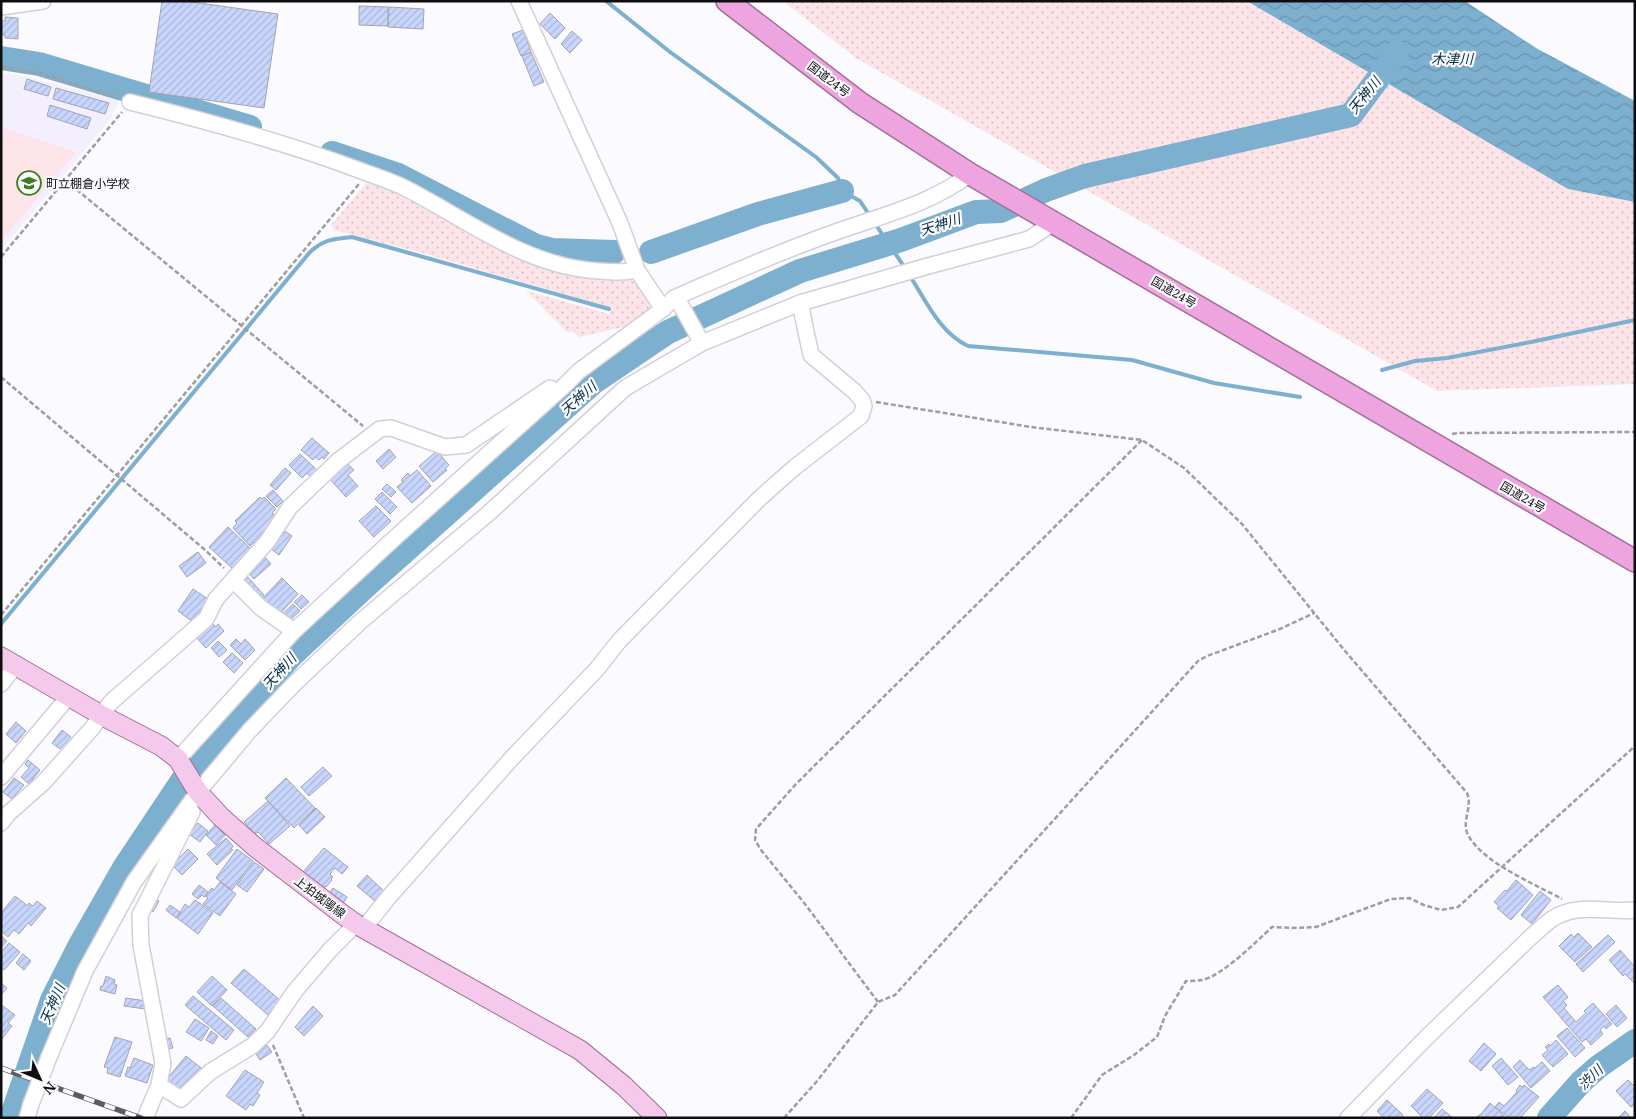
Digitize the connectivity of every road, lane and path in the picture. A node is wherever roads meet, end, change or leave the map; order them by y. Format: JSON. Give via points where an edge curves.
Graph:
{"nodes":[{"id":1,"x":43,"y":1,"type":"edge"},
{"id":2,"x":519,"y":1,"type":"edge"},
{"id":3,"x":727,"y":1,"type":"edge"},
{"id":4,"x":1,"y":7,"type":"edge"},
{"id":5,"x":1,"y":67,"type":"edge"},
{"id":6,"x":130,"y":102,"type":"junction"},
{"id":7,"x":368,"y":174,"type":"junction"},
{"id":8,"x":970,"y":174,"type":"junction"},
{"id":9,"x":65,"y":180,"type":"junction"},
{"id":10,"x":1053,"y":223,"type":"junction"},
{"id":11,"x":1,"y":257,"type":"edge"},
{"id":12,"x":637,"y":270,"type":"junction"},
{"id":13,"x":677,"y":300,"type":"junction"},
{"id":14,"x":800,"y":303,"type":"junction"},
{"id":15,"x":663,"y":309,"type":"junction"},
{"id":16,"x":242,"y":327,"type":"junction"},
{"id":17,"x":700,"y":339,"type":"junction"},
{"id":18,"x":579,"y":371,"type":"junction"},
{"id":19,"x":1,"y":378,"type":"edge"},
{"id":20,"x":862,"y":400,"type":"junction"},
{"id":21,"x":1635,"y":432,"type":"edge"},
{"id":22,"x":372,"y":434,"type":"junction"},
{"id":23,"x":1142,"y":440,"type":"junction"},
{"id":24,"x":1426,"y":440,"type":"junction"},
{"id":25,"x":119,"y":476,"type":"junction"},
{"id":26,"x":1635,"y":561,"type":"edge"},
{"id":27,"x":234,"y":578,"type":"junction"},
{"id":28,"x":1314,"y":613,"type":"junction"},
{"id":29,"x":1,"y":615,"type":"edge"},
{"id":30,"x":294,"y":631,"type":"junction"},
{"id":31,"x":9,"y":661,"type":"edge"},
{"id":32,"x":1,"y":684,"type":"edge"},
{"id":33,"x":70,"y":696,"type":"junction"},
{"id":34,"x":101,"y":715,"type":"junction"},
{"id":35,"x":1635,"y":746,"type":"edge"},
{"id":36,"x":180,"y":761,"type":"junction"},
{"id":37,"x":1,"y":777,"type":"edge"},
{"id":38,"x":196,"y":787,"type":"junction"},
{"id":39,"x":1,"y":823,"type":"edge"},
{"id":40,"x":1502,"y":867,"type":"junction"},
{"id":41,"x":1635,"y":910,"type":"edge"},
{"id":42,"x":1570,"y":911,"type":"junction"},
{"id":43,"x":360,"y":926,"type":"junction"},
{"id":44,"x":878,"y":1002,"type":"junction"},
{"id":45,"x":268,"y":1032,"type":"junction"},
{"id":46,"x":159,"y":1085,"type":"junction"},
{"id":47,"x":29,"y":1111,"type":"edge"},
{"id":48,"x":144,"y":1118,"type":"edge"},
{"id":49,"x":304,"y":1118,"type":"edge"},
{"id":50,"x":657,"y":1118,"type":"edge"},
{"id":51,"x":784,"y":1118,"type":"edge"},
{"id":52,"x":1071,"y":1118,"type":"edge"},
{"id":53,"x":1348,"y":1118,"type":"edge"}],
"edges":[{"from":1,"to":4,"type":"street"},
{"from":2,"to":12,"type":"street","via":[[620,223]]},
{"from":3,"to":8,"type":"highway","name":"国道24号","via":[[860,103]]},
{"from":5,"to":6,"type":"path","via":[[42,74]]},
{"from":6,"to":7,"type":"street","via":[[234,129]]},
{"from":6,"to":9,"type":"path"},
{"from":7,"to":12,"type":"street","via":[[404,188],[498,240],[550,263],[581,270]]},
{"from":7,"to":16,"type":"path"},
{"from":8,"to":10,"type":"highway","name":"国道24号"},
{"from":8,"to":13,"type":"street","via":[[954,187],[766,258]]},
{"from":9,"to":11,"type":"path"},
{"from":9,"to":16,"type":"path"},
{"from":10,"to":14,"type":"street","via":[[1029,239]]},
{"from":10,"to":24,"type":"highway","name":"国道24号"},
{"from":12,"to":15,"type":"street"},
{"from":13,"to":15,"type":"street"},
{"from":13,"to":17,"type":"street"},
{"from":14,"to":17,"type":"street"},
{"from":14,"to":20,"type":"street","via":[[811,355]]},
{"from":15,"to":18,"type":"street"},
{"from":16,"to":22,"type":"path"},
{"from":16,"to":25,"type":"path"},
{"from":17,"to":38,"type":"street","via":[[625,388],[490,512],[360,622],[294,684]]},
{"from":18,"to":22,"type":"street","via":[[466,445],[445,447],[391,428]]},
{"from":18,"to":30,"type":"street"},
{"from":19,"to":25,"type":"path"},
{"from":20,"to":23,"type":"path","via":[[1022,426]]},
{"from":20,"to":43,"type":"street","via":[[861,416],[759,498],[619,641]]},
{"from":21,"to":24,"type":"path","via":[[1458,433]]},
{"from":22,"to":27,"type":"street","via":[[290,507],[268,542]]},
{"from":23,"to":28,"type":"path","via":[[1184,468],[1242,524]]},
{"from":23,"to":44,"type":"path","via":[[796,784],[756,829],[755,840],[761,850],[806,904]]},
{"from":24,"to":26,"type":"highway","name":"国道24号"},
{"from":25,"to":27,"type":"path"},
{"from":25,"to":29,"type":"path"},
{"from":27,"to":30,"type":"street","via":[[261,608]]},
{"from":27,"to":34,"type":"street","via":[[216,599],[206,619],[127,687]]},
{"from":28,"to":40,"type":"path","via":[[1467,794],[1470,801],[1468,835]]},
{"from":28,"to":44,"type":"path","via":[[1198,661],[895,995]]},
{"from":30,"to":36,"type":"street"},
{"from":31,"to":32,"type":"street"},
{"from":31,"to":33,"type":"main road","name":"上狛城陽線"},
{"from":33,"to":34,"type":"main road","name":"上狛城陽線"},
{"from":33,"to":37,"type":"street"},
{"from":34,"to":36,"type":"main road","name":"上狛城陽線","via":[[161,746]]},
{"from":34,"to":39,"type":"street","via":[[44,782]]},
{"from":35,"to":40,"type":"path"},
{"from":36,"to":38,"type":"main road","name":"上狛城陽線"},
{"from":38,"to":43,"type":"main road","name":"上狛城陽線","via":[[221,817],[255,847]]},
{"from":38,"to":46,"type":"street","via":[[190,817],[140,915],[142,945],[163,1063]]},
{"from":38,"to":47,"type":"street","bridge":true,"via":[[134,882],[86,971],[48,1056]]},
{"from":40,"to":42,"type":"path","via":[[1564,900]]},
{"from":40,"to":52,"type":"path","via":[[1458,907],[1441,910],[1409,898],[1391,899],[1316,927],[1272,927],[1222,970],[1204,980],[1186,981],[1165,1016],[1157,1037],[1102,1075]]},
{"from":41,"to":42,"type":"street","via":[[1588,908]]},
{"from":42,"to":53,"type":"street","via":[[1552,918],[1534,934]]},
{"from":43,"to":45,"type":"street","via":[[330,950],[295,991]]},
{"from":43,"to":50,"type":"main road","name":"上狛城陽線","via":[[580,1050]]},
{"from":44,"to":51,"type":"path"},
{"from":45,"to":46,"type":"street","via":[[210,1072],[181,1099]]},
{"from":45,"to":49,"type":"path"},
{"from":46,"to":48,"type":"street"}]}
